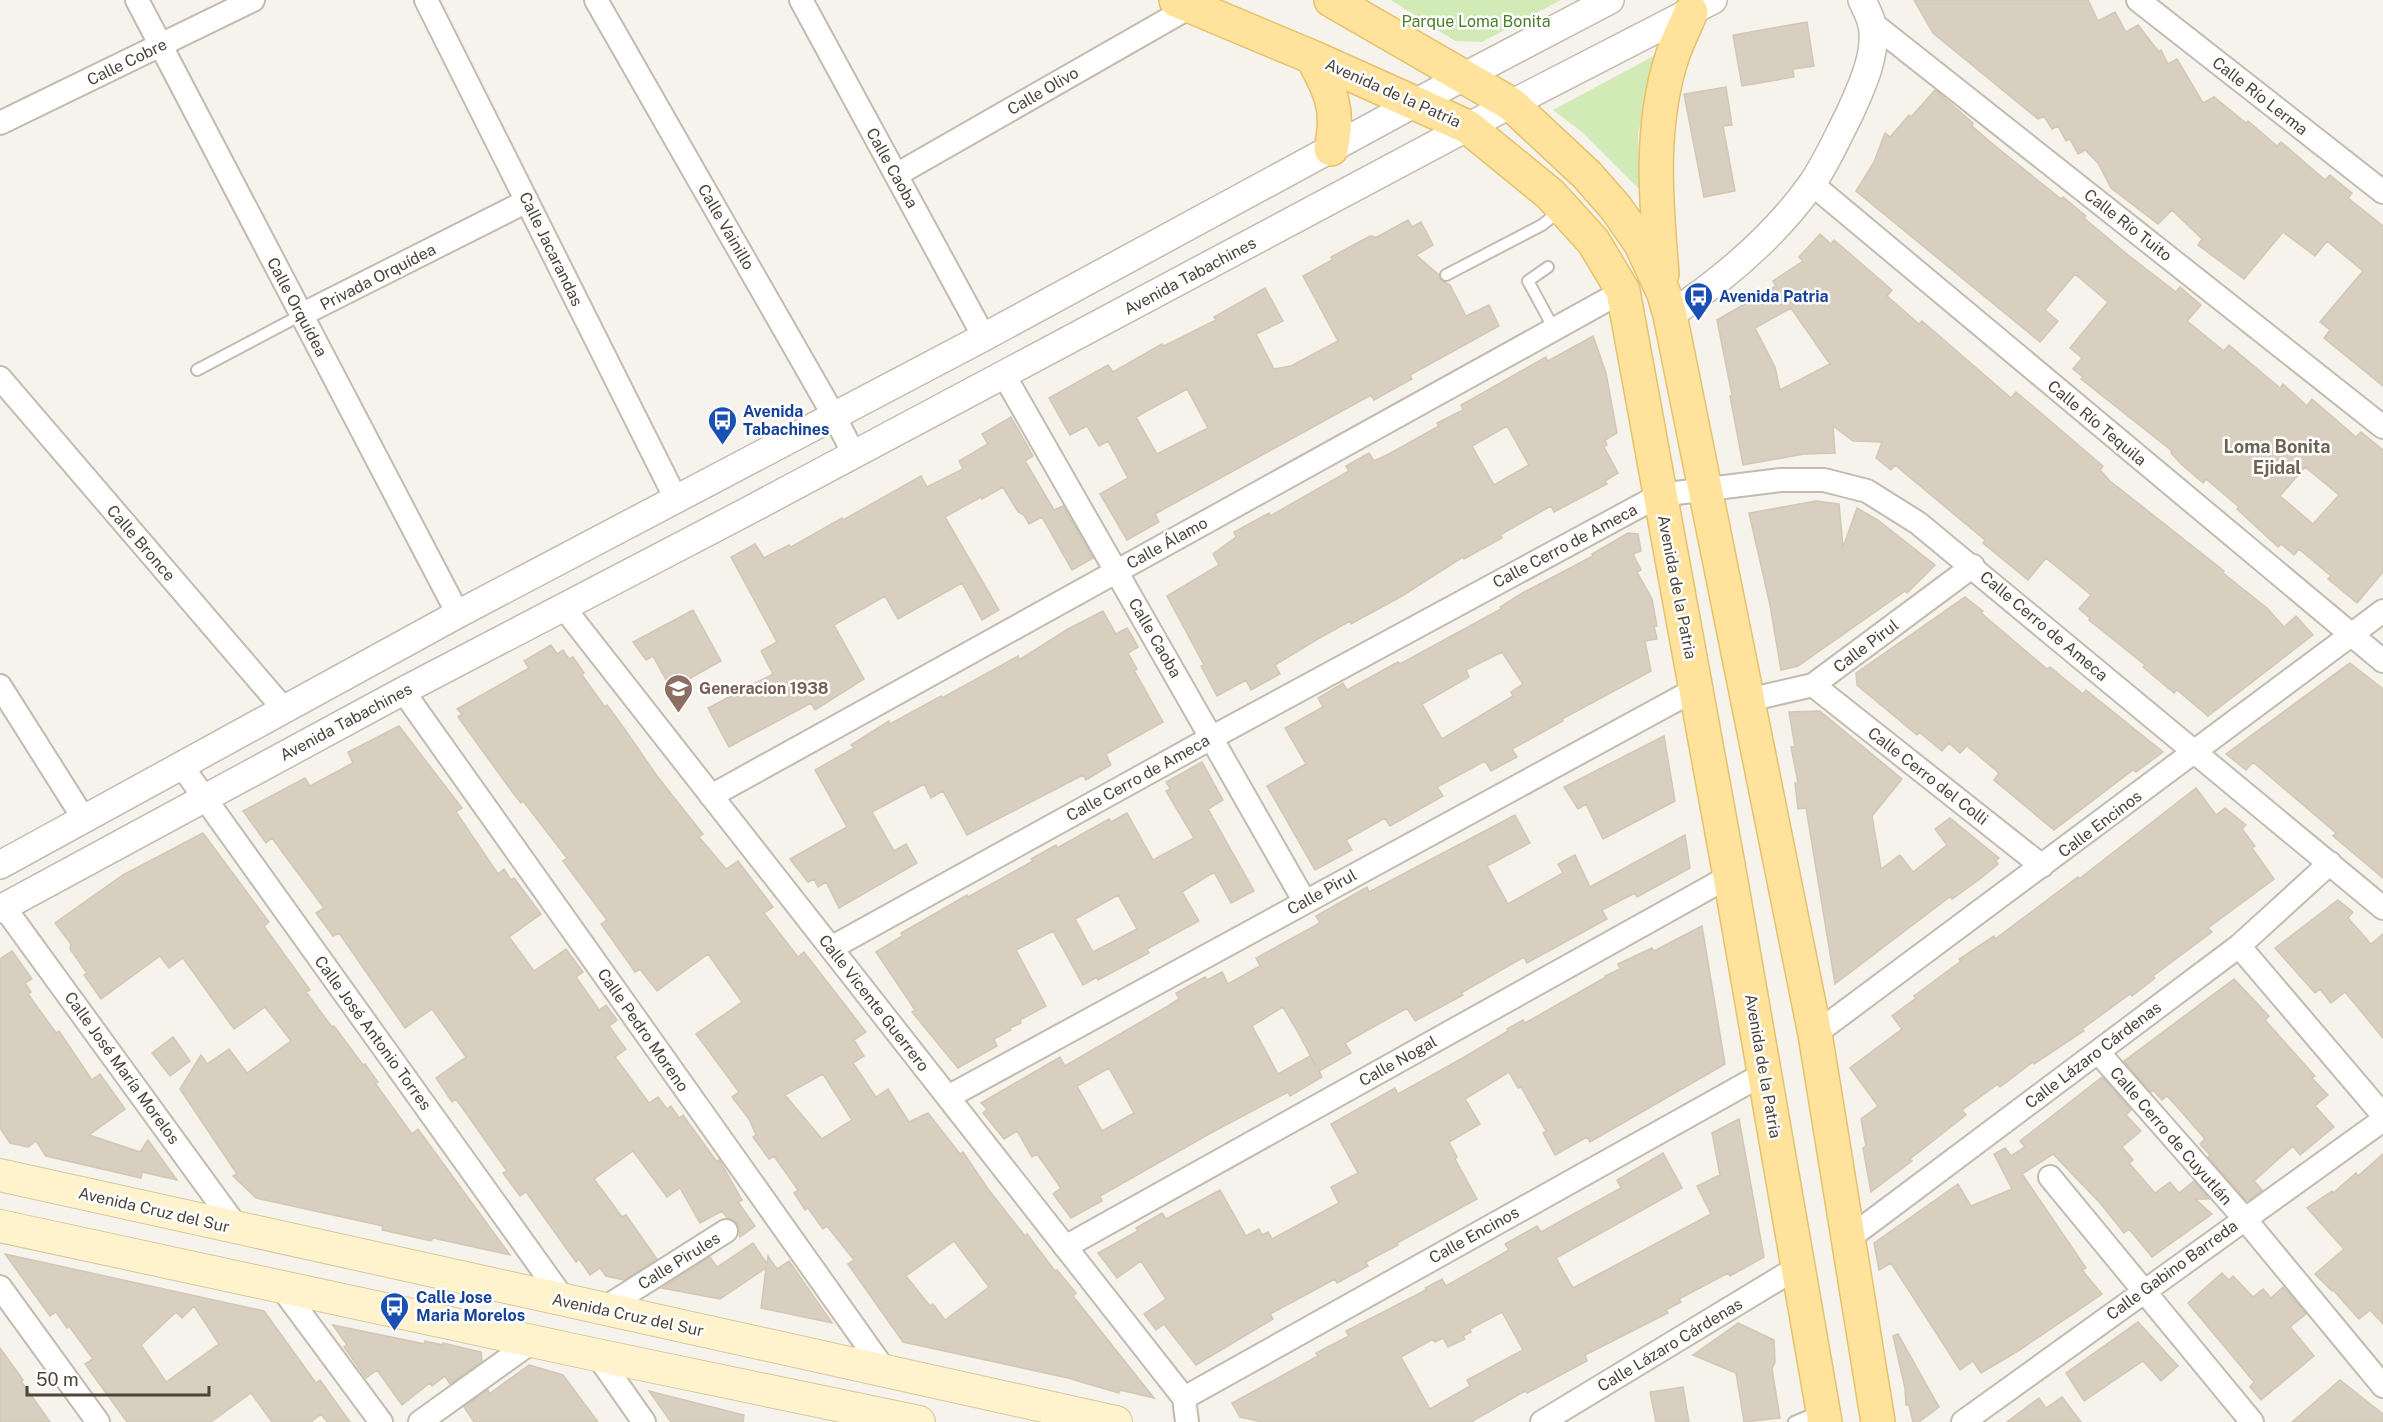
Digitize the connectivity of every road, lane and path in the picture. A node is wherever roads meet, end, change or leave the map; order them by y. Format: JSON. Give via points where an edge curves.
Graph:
{"nodes":[{"id":1,"x":137,"y":0,"type":"edge"},
{"id":2,"x":253,"y":0,"type":"edge"},
{"id":3,"x":426,"y":0,"type":"edge"},
{"id":4,"x":596,"y":0,"type":"edge"},
{"id":5,"x":1331,"y":0,"type":"edge"},
{"id":6,"x":1610,"y":0,"type":"edge"},
{"id":7,"x":2138,"y":0,"type":"edge"},
{"id":8,"x":803,"y":1,"type":"edge"},
{"id":9,"x":1183,"y":4,"type":"edge"},
{"id":10,"x":1702,"y":6,"type":"edge"},
{"id":11,"x":1867,"y":12,"type":"edge"},
{"id":12,"x":159,"y":47,"type":"junction"},
{"id":13,"x":1312,"y":57,"type":"junction"},
{"id":14,"x":1465,"y":76,"type":"junction"},
{"id":15,"x":1418,"y":103,"type":"junction"},
{"id":16,"x":1511,"y":104,"type":"junction"},
{"id":17,"x":0,"y":123,"type":"edge"},
{"id":18,"x":1468,"y":127,"type":"junction"},
{"id":19,"x":1331,"y":149,"type":"junction"},
{"id":20,"x":896,"y":175,"type":"junction"},
{"id":21,"x":1812,"y":184,"type":"junction"},
{"id":22,"x":2383,"y":192,"type":"edge"},
{"id":23,"x":527,"y":201,"type":"junction"},
{"id":24,"x":1563,"y":208,"type":"junction"},
{"id":25,"x":1548,"y":267,"type":"dead end"},
{"id":26,"x":1446,"y":275,"type":"dead end"},
{"id":27,"x":1623,"y":291,"type":"junction"},
{"id":28,"x":1667,"y":304,"type":"junction"},
{"id":29,"x":301,"y":315,"type":"junction"},
{"id":30,"x":1554,"y":329,"type":"junction"},
{"id":31,"x":984,"y":337,"type":"junction"},
{"id":32,"x":196,"y":370,"type":"dead end"},
{"id":33,"x":1004,"y":375,"type":"junction"},
{"id":34,"x":0,"y":378,"type":"edge"},
{"id":35,"x":834,"y":416,"type":"junction"},
{"id":36,"x":2383,"y":427,"type":"edge"},
{"id":37,"x":854,"y":454,"type":"junction"},
{"id":38,"x":1706,"y":488,"type":"junction"},
{"id":39,"x":1660,"y":495,"type":"junction"},
{"id":40,"x":676,"y":499,"type":"junction"},
{"id":41,"x":1973,"y":567,"type":"junction"},
{"id":42,"x":1117,"y":572,"type":"junction"},
{"id":43,"x":564,"y":608,"type":"junction"},
{"id":44,"x":2383,"y":611,"type":"edge"},
{"id":45,"x":458,"y":614,"type":"junction"},
{"id":46,"x":2351,"y":634,"type":"junction"},
{"id":47,"x":2383,"y":661,"type":"edge"},
{"id":48,"x":1813,"y":685,"type":"junction"},
{"id":49,"x":0,"y":686,"type":"edge"},
{"id":50,"x":1696,"y":688,"type":"junction"},
{"id":51,"x":403,"y":691,"type":"junction"},
{"id":52,"x":1748,"y":700,"type":"junction"},
{"id":53,"x":283,"y":708,"type":"junction"},
{"id":54,"x":1211,"y":738,"type":"junction"},
{"id":55,"x":2196,"y":752,"type":"junction"},
{"id":56,"x":181,"y":765,"type":"junction"},
{"id":57,"x":711,"y":796,"type":"junction"},
{"id":58,"x":205,"y":798,"type":"junction"},
{"id":59,"x":84,"y":819,"type":"junction"},
{"id":60,"x":2330,"y":863,"type":"junction"},
{"id":61,"x":0,"y":865,"type":"edge"},
{"id":62,"x":2042,"y":866,"type":"junction"},
{"id":63,"x":1730,"y":876,"type":"junction"},
{"id":64,"x":1305,"y":902,"type":"junction"},
{"id":65,"x":2,"y":908,"type":"edge"},
{"id":66,"x":2383,"y":908,"type":"edge"},
{"id":67,"x":2239,"y":946,"type":"junction"},
{"id":68,"x":831,"y":948,"type":"junction"},
{"id":69,"x":1815,"y":1034,"type":"junction"},
{"id":70,"x":2098,"y":1052,"type":"junction"},
{"id":71,"x":1765,"y":1073,"type":"junction"},
{"id":72,"x":948,"y":1097,"type":"junction"},
{"id":73,"x":2383,"y":1115,"type":"edge"},
{"id":74,"x":2383,"y":1120,"type":"edge"},
{"id":75,"x":0,"y":1175,"type":"edge"},
{"id":76,"x":2050,"y":1177,"type":"dead end"},
{"id":77,"x":2244,"y":1218,"type":"junction"},
{"id":78,"x":0,"y":1226,"type":"edge"},
{"id":79,"x":238,"y":1230,"type":"junction"},
{"id":80,"x":726,"y":1231,"type":"dead end"},
{"id":81,"x":1848,"y":1239,"type":"junction"},
{"id":82,"x":1065,"y":1247,"type":"junction"},
{"id":83,"x":1798,"y":1267,"type":"junction"},
{"id":84,"x":0,"y":1287,"type":"edge"},
{"id":85,"x":281,"y":1287,"type":"junction"},
{"id":86,"x":2144,"y":1291,"type":"junction"},
{"id":87,"x":565,"y":1301,"type":"junction"},
{"id":88,"x":603,"y":1309,"type":"junction"},
{"id":89,"x":533,"y":1341,"type":"junction"},
{"id":90,"x":597,"y":1355,"type":"junction"},
{"id":91,"x":884,"y":1369,"type":"junction"},
{"id":92,"x":2383,"y":1386,"type":"edge"},
{"id":93,"x":1184,"y":1398,"type":"junction"},
{"id":94,"x":1814,"y":1418,"type":"edge"},
{"id":95,"x":98,"y":1422,"type":"edge"},
{"id":96,"x":381,"y":1422,"type":"edge"},
{"id":97,"x":420,"y":1422,"type":"edge"},
{"id":98,"x":645,"y":1422,"type":"edge"},
{"id":99,"x":919,"y":1422,"type":"edge"},
{"id":100,"x":1116,"y":1422,"type":"edge"},
{"id":101,"x":1187,"y":1422,"type":"edge"},
{"id":102,"x":1542,"y":1422,"type":"edge"},
{"id":103,"x":1878,"y":1422,"type":"edge"},
{"id":104,"x":1963,"y":1422,"type":"edge"},
{"id":105,"x":2252,"y":1422,"type":"edge"}],
"edges":[{"from":1,"to":12,"type":"street","name":"Calle Orquídea"},
{"from":2,"to":12,"type":"street","name":"Calle Cobre"},
{"from":3,"to":23,"type":"street","name":"Calle Jacarandas"},
{"from":4,"to":35,"type":"street","name":"Calle Vainillo"},
{"from":5,"to":14,"type":"main road"},
{"from":6,"to":14,"type":"street"},
{"from":7,"to":22,"type":"street","name":"Calle Río Lerma"},
{"from":8,"to":20,"type":"street","name":"Calle Caoba"},
{"from":9,"to":13,"type":"main road","name":"Avenida de la Patria"},
{"from":9,"to":20,"type":"street","name":"Calle Olivo"},
{"from":10,"to":16,"type":"street","name":"Avenida Tabachines"},
{"from":10,"to":28,"type":"main road","via":[[1673,55],[1656,150],[1656,199]]},
{"from":11,"to":21,"type":"street","via":[[1872,59],[1861,89]]},
{"from":11,"to":36,"type":"street","name":"Calle Río Tuito"},
{"from":12,"to":17,"type":"street","name":"Calle Cobre"},
{"from":12,"to":29,"type":"street","name":"Calle Orquídea"},
{"from":13,"to":15,"type":"main road","name":"Avenida de la Patria"},
{"from":13,"to":19,"type":"main road","via":[[1334,104],[1336,126]]},
{"from":14,"to":15,"type":"street"},
{"from":14,"to":16,"type":"main road"},
{"from":15,"to":18,"type":"main road","name":"Avenida de la Patria"},
{"from":15,"to":19,"type":"street"},
{"from":16,"to":18,"type":"street","name":"Avenida Tabachines"},
{"from":16,"to":28,"type":"main road","via":[[1587,175],[1616,208],[1641,244]]},
{"from":18,"to":24,"type":"main road","name":"Avenida de la Patria"},
{"from":18,"to":33,"type":"street","name":"Avenida Tabachines"},
{"from":19,"to":31,"type":"street"},
{"from":20,"to":31,"type":"street","name":"Calle Caoba"},
{"from":21,"to":28,"type":"street","via":[[1779,225],[1712,287]]},
{"from":21,"to":46,"type":"street","name":"Calle Río Tequila"},
{"from":23,"to":29,"type":"street","name":"Privada Orquídea"},
{"from":23,"to":40,"type":"street","name":"Calle Jacarandas"},
{"from":24,"to":26,"type":"lane","via":[[1542,225]]},
{"from":24,"to":27,"type":"main road","name":"Avenida de la Patria","via":[[1593,241]]},
{"from":25,"to":30,"type":"lane","via":[[1528,281]]},
{"from":27,"to":30,"type":"street","name":"Calle Álamo"},
{"from":27,"to":39,"type":"main road","name":"Avenida de la Patria"},
{"from":28,"to":38,"type":"main road"},
{"from":29,"to":32,"type":"lane","name":"Privada Orquídea"},
{"from":29,"to":45,"type":"street","name":"Calle Orquídea"},
{"from":30,"to":42,"type":"street","name":"Calle Álamo"},
{"from":31,"to":35,"type":"street"},
{"from":33,"to":37,"type":"street","name":"Avenida Tabachines"},
{"from":33,"to":42,"type":"street","name":"Calle Caoba"},
{"from":34,"to":53,"type":"street","name":"Calle Bronce"},
{"from":35,"to":37,"type":"street","name":"Calle Vainillo"},
{"from":35,"to":40,"type":"street"},
{"from":37,"to":43,"type":"street","name":"Avenida Tabachines"},
{"from":38,"to":39,"type":"street","name":"Calle Cerro de Ameca"},
{"from":38,"to":41,"type":"street","name":"Calle Cerro de Ameca","via":[[1824,480],[1867,491],[1918,523]]},
{"from":38,"to":52,"type":"main road"},
{"from":39,"to":50,"type":"main road","name":"Avenida de la Patria"},
{"from":39,"to":54,"type":"street","name":"Calle Cerro de Ameca"},
{"from":40,"to":45,"type":"street"},
{"from":41,"to":48,"type":"street","name":"Calle Pirul"},
{"from":41,"to":55,"type":"street","name":"Calle Cerro de Ameca"},
{"from":42,"to":54,"type":"street","name":"Calle Caoba"},
{"from":42,"to":57,"type":"street","name":"Calle Álamo"},
{"from":43,"to":51,"type":"street","name":"Avenida Tabachines"},
{"from":43,"to":57,"type":"street","name":"Calle Vicente Guerrero"},
{"from":44,"to":46,"type":"street","name":"Calle Encinos"},
{"from":45,"to":53,"type":"street"},
{"from":46,"to":47,"type":"street","name":"Calle Río Tequila"},
{"from":46,"to":55,"type":"street","name":"Calle Encinos"},
{"from":48,"to":52,"type":"street","name":"Calle Pirul"},
{"from":48,"to":62,"type":"street","name":"Calle Cerro del Colli"},
{"from":49,"to":59,"type":"street"},
{"from":50,"to":63,"type":"main road","name":"Avenida de la Patria"},
{"from":50,"to":64,"type":"street","name":"Calle Pirul"},
{"from":51,"to":58,"type":"street","name":"Avenida Tabachines"},
{"from":51,"to":91,"type":"street","name":"Calle Pedro Moreno"},
{"from":52,"to":69,"type":"main road"},
{"from":53,"to":56,"type":"street"},
{"from":54,"to":64,"type":"street","name":"Calle Caoba"},
{"from":54,"to":68,"type":"street","name":"Calle Cerro de Ameca"},
{"from":55,"to":60,"type":"street","name":"Calle Cerro de Ameca"},
{"from":55,"to":62,"type":"street","name":"Calle Encinos"},
{"from":56,"to":58,"type":"street","name":"Calle José Antonio Torres"},
{"from":56,"to":59,"type":"street"},
{"from":57,"to":68,"type":"street","name":"Calle Vicente Guerrero"},
{"from":58,"to":65,"type":"street","name":"Avenida Tabachines"},
{"from":58,"to":87,"type":"street","name":"Calle José Antonio Torres"},
{"from":59,"to":61,"type":"street"},
{"from":60,"to":66,"type":"street","name":"Calle Cerro de Ameca"},
{"from":60,"to":67,"type":"street","name":"Calle Lázaro Cárdenas"},
{"from":62,"to":69,"type":"street","name":"Calle Encinos"},
{"from":63,"to":71,"type":"main road","name":"Avenida de la Patria"},
{"from":63,"to":82,"type":"street","name":"Calle Nogal"},
{"from":64,"to":72,"type":"street","name":"Calle Pirul"},
{"from":65,"to":79,"type":"street","name":"Calle José María Morelos"},
{"from":67,"to":70,"type":"street","name":"Calle Lázaro Cárdenas"},
{"from":67,"to":73,"type":"street"},
{"from":68,"to":72,"type":"street","name":"Calle Vicente Guerrero"},
{"from":69,"to":81,"type":"main road"},
{"from":70,"to":77,"type":"street","name":"Calle Cerro de Cuyutlán"},
{"from":70,"to":81,"type":"street","name":"Calle Lázaro Cárdenas"},
{"from":71,"to":83,"type":"main road","name":"Avenida de la Patria"},
{"from":71,"to":93,"type":"street","name":"Calle Encinos"},
{"from":72,"to":82,"type":"street","name":"Calle Vicente Guerrero"},
{"from":74,"to":77,"type":"street","name":"Calle Gabino Barreda"},
{"from":75,"to":79,"type":"main road","name":"Avenida Cruz del Sur"},
{"from":76,"to":86,"type":"street"},
{"from":77,"to":86,"type":"street","name":"Calle Gabino Barreda"},
{"from":77,"to":92,"type":"street","name":"Calle Cerro de Cuyutlán"},
{"from":78,"to":85,"type":"main road"},
{"from":79,"to":87,"type":"main road","name":"Avenida Cruz del Sur"},
{"from":80,"to":88,"type":"street","name":"Calle Pirules"},
{"from":81,"to":103,"type":"main road"},
{"from":82,"to":93,"type":"street","name":"Calle Vicente Guerrero"},
{"from":83,"to":94,"type":"main road","name":"Avenida de la Patria"},
{"from":83,"to":102,"type":"street","name":"Calle Lázaro Cárdenas"},
{"from":84,"to":95,"type":"street"},
{"from":85,"to":89,"type":"main road"},
{"from":85,"to":96,"type":"street"},
{"from":86,"to":104,"type":"street","name":"Calle Gabino Barreda"},
{"from":86,"to":105,"type":"street"},
{"from":87,"to":88,"type":"main road","name":"Avenida Cruz del Sur"},
{"from":88,"to":91,"type":"main road","name":"Avenida Cruz del Sur"},
{"from":89,"to":90,"type":"main road"},
{"from":89,"to":97,"type":"street"},
{"from":90,"to":98,"type":"street"},
{"from":90,"to":99,"type":"main road"},
{"from":91,"to":100,"type":"main road","name":"Avenida Cruz del Sur"},
{"from":93,"to":101,"type":"street"}]}
